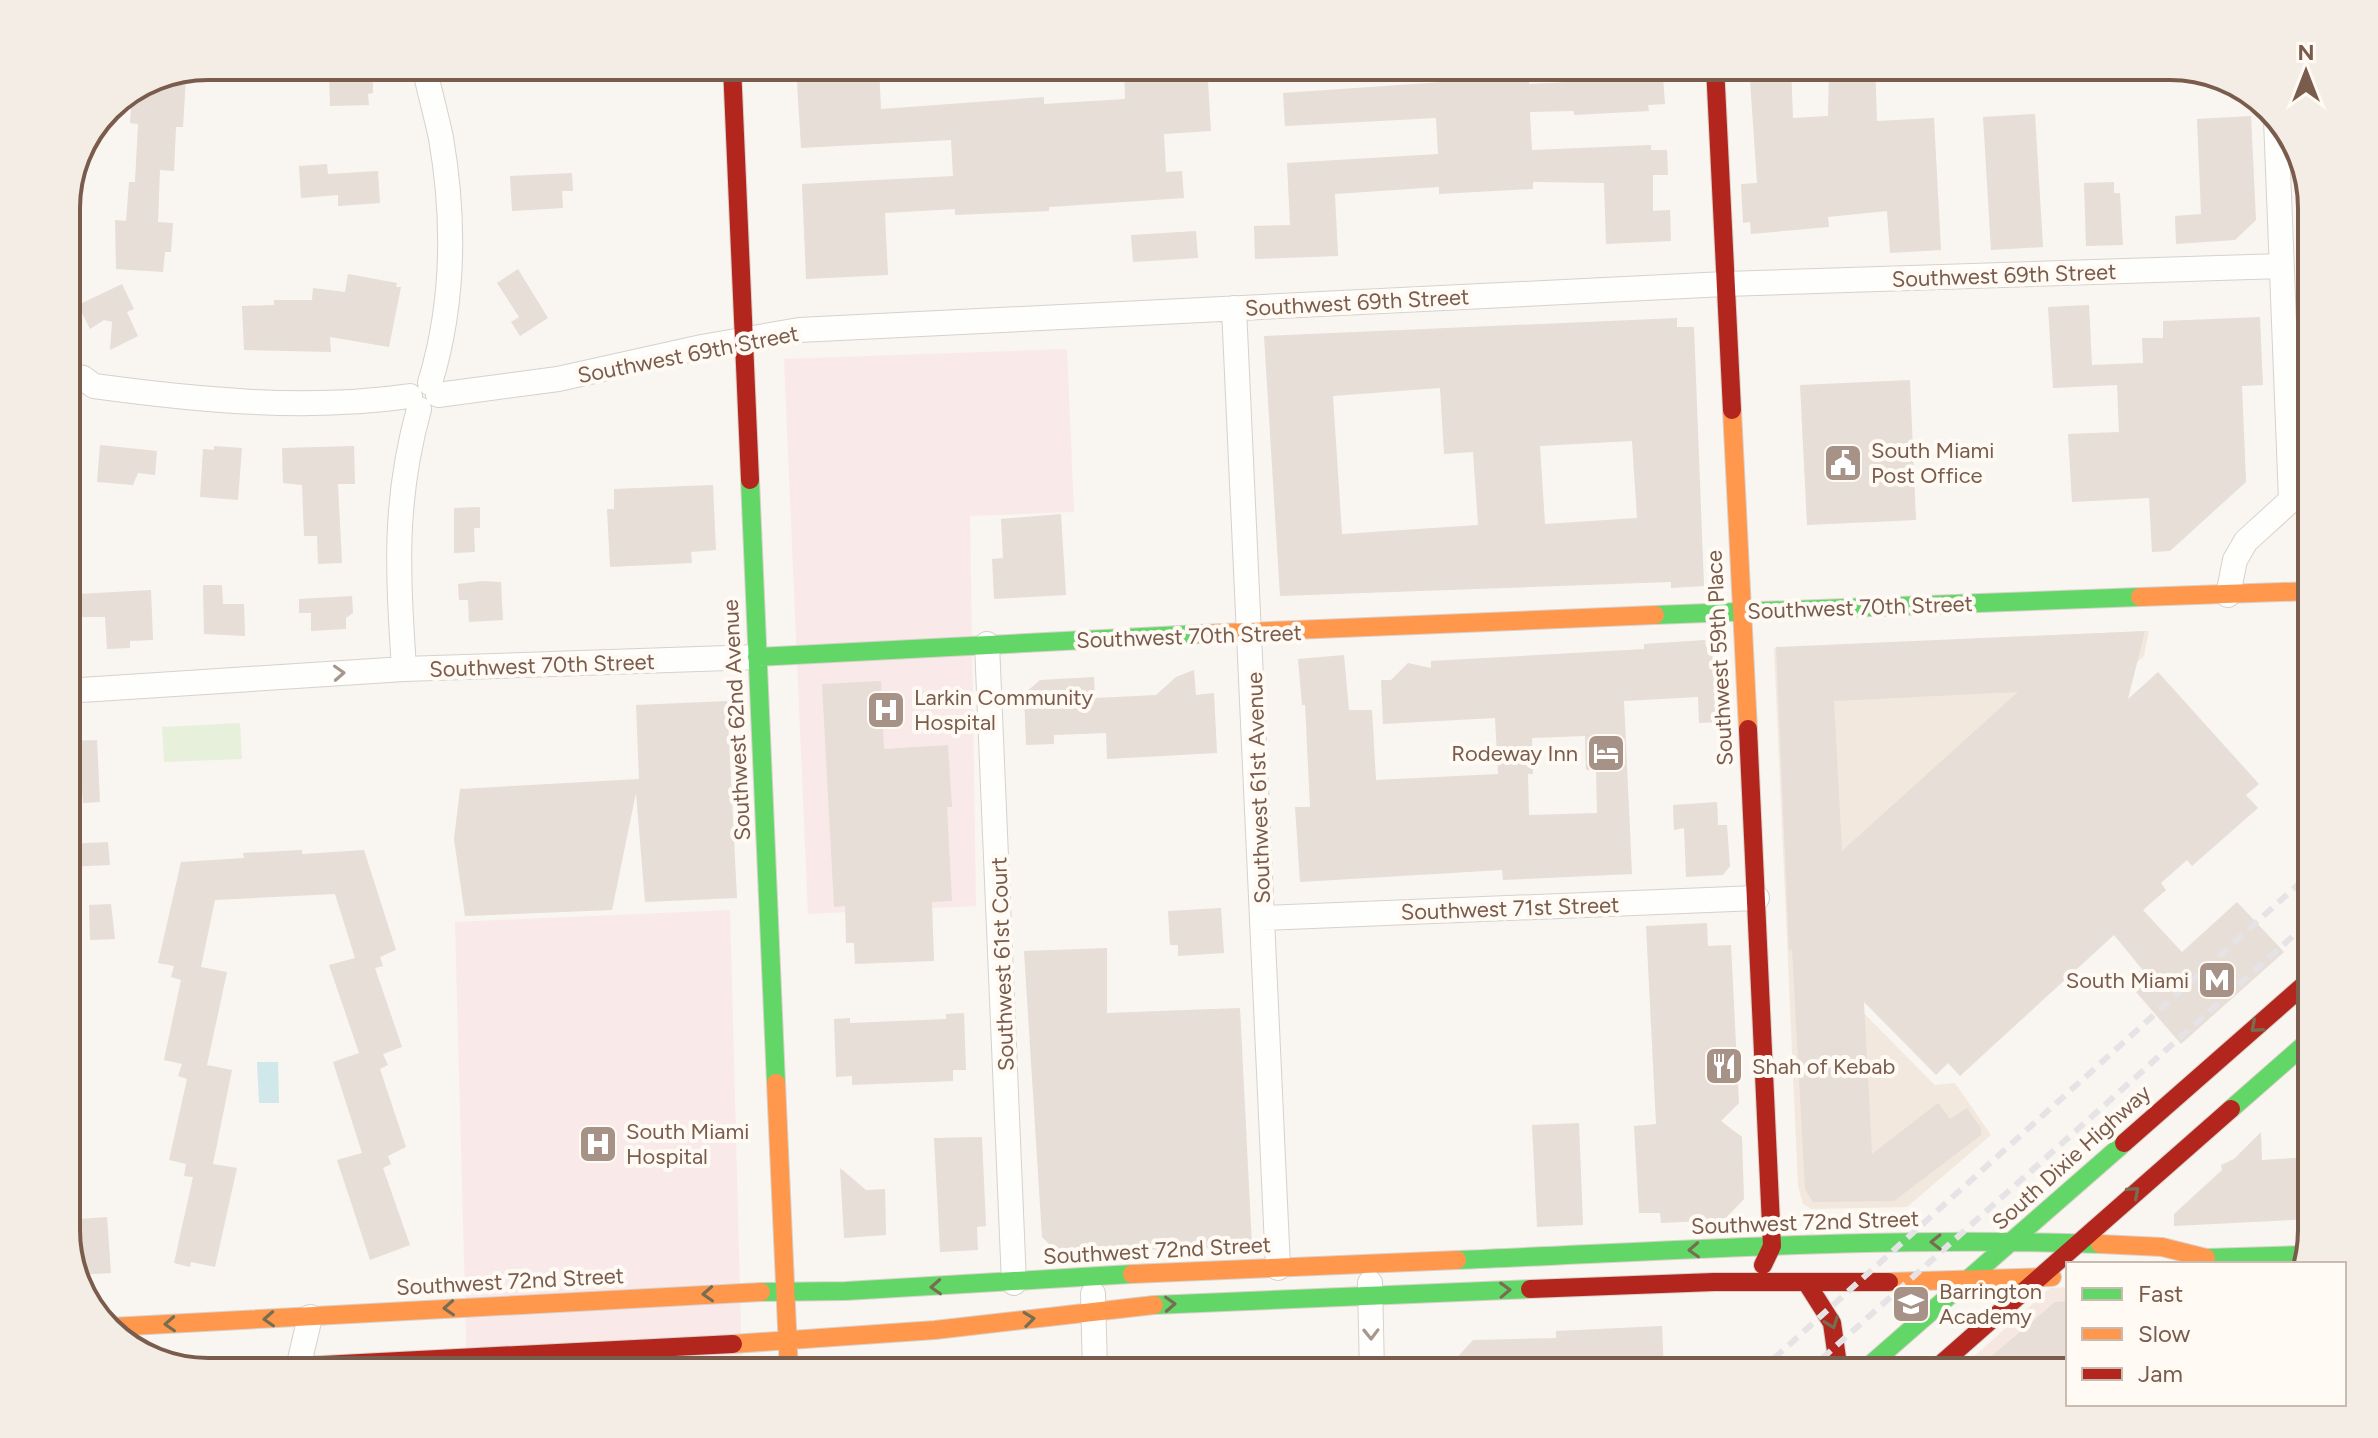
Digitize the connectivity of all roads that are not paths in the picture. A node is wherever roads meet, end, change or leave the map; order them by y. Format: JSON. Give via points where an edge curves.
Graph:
{"nodes":[{"id":1,"x":427,"y":80,"type":"edge"},
{"id":2,"x":733,"y":80,"type":"edge"},
{"id":3,"x":1716,"y":80,"type":"edge"},
{"id":4,"x":2277,"y":138,"type":"edge"},
{"id":5,"x":2281,"y":266,"type":"junction"},
{"id":6,"x":1725,"y":284,"type":"junction"},
{"id":7,"x":1234,"y":308,"type":"junction"},
{"id":8,"x":745,"y":339,"type":"junction"},
{"id":9,"x":80,"y":377,"type":"edge"},
{"id":10,"x":94,"y":386,"type":"junction"},
{"id":11,"x":80,"y":391,"type":"edge"},
{"id":12,"x":424,"y":396,"type":"junction"},
{"id":13,"x":2298,"y":494,"type":"edge"},
{"id":14,"x":2291,"y":500,"type":"junction"},
{"id":15,"x":2298,"y":592,"type":"edge"},
{"id":16,"x":2228,"y":595,"type":"junction"},
{"id":17,"x":1740,"y":611,"type":"junction"},
{"id":18,"x":1250,"y":634,"type":"junction"},
{"id":19,"x":987,"y":644,"type":"junction"},
{"id":20,"x":757,"y":657,"type":"junction"},
{"id":21,"x":404,"y":669,"type":"junction"},
{"id":22,"x":80,"y":690,"type":"edge"},
{"id":23,"x":1757,"y":898,"type":"junction"},
{"id":24,"x":1263,"y":918,"type":"junction"},
{"id":25,"x":2298,"y":990,"type":"edge"},
{"id":26,"x":2298,"y":1050,"type":"edge"},
{"id":27,"x":2014,"y":1241,"type":"junction"},
{"id":28,"x":2076,"y":1244,"type":"junction"},
{"id":29,"x":1772,"y":1246,"type":"junction"},
{"id":30,"x":2295,"y":1256,"type":"edge"},
{"id":31,"x":2198,"y":1261,"type":"edge"},
{"id":32,"x":1369,"y":1265,"type":"junction"},
{"id":33,"x":1278,"y":1268,"type":"junction"},
{"id":34,"x":1092,"y":1276,"type":"junction"},
{"id":35,"x":2035,"y":1277,"type":"junction"},
{"id":36,"x":2066,"y":1277,"type":"edge"},
{"id":37,"x":1967,"y":1280,"type":"junction"},
{"id":38,"x":1714,"y":1282,"type":"junction"},
{"id":39,"x":1806,"y":1282,"type":"junction"},
{"id":40,"x":1014,"y":1283,"type":"junction"},
{"id":41,"x":786,"y":1292,"type":"junction"},
{"id":42,"x":1370,"y":1295,"type":"junction"},
{"id":43,"x":1093,"y":1310,"type":"junction"},
{"id":44,"x":310,"y":1317,"type":"junction"},
{"id":45,"x":123,"y":1326,"type":"edge"},
{"id":46,"x":789,"y":1339,"type":"junction"},
{"id":47,"x":300,"y":1358,"type":"edge"},
{"id":48,"x":487,"y":1358,"type":"edge"},
{"id":49,"x":789,"y":1358,"type":"edge"},
{"id":50,"x":1095,"y":1358,"type":"edge"},
{"id":51,"x":1372,"y":1358,"type":"edge"},
{"id":52,"x":1840,"y":1358,"type":"edge"},
{"id":53,"x":1878,"y":1358,"type":"edge"},
{"id":54,"x":1947,"y":1358,"type":"edge"}],
"edges":[{"from":1,"to":12,"type":"street","via":[[441,139],[450,251],[447,309]]},
{"from":2,"to":8,"type":"main road","name":"Southwest 62nd Avenue"},
{"from":3,"to":6,"type":"main road","name":"Southwest 59th Place"},
{"from":4,"to":5,"type":"street"},
{"from":5,"to":6,"type":"street","name":"Southwest 69th Street"},
{"from":5,"to":14,"type":"street"},
{"from":6,"to":7,"type":"street","name":"Southwest 69th Street"},
{"from":6,"to":17,"type":"main road","name":"Southwest 59th Place"},
{"from":7,"to":8,"type":"street","name":"Southwest 69th Street","via":[[799,330]]},
{"from":7,"to":18,"type":"street","name":"Southwest 61st Avenue"},
{"from":8,"to":12,"type":"street","name":"Southwest 69th Street","via":[[548,381]]},
{"from":8,"to":20,"type":"main road","name":"Southwest 62nd Avenue"},
{"from":9,"to":10,"type":"street","name":"Southwest 69th Street"},
{"from":10,"to":11,"type":"street","name":"Southwest 69th Street"},
{"from":10,"to":12,"type":"street","name":"Southwest 69th Street","via":[[268,401]]},
{"from":12,"to":21,"type":"street","via":[[404,468],[398,520]]},
{"from":13,"to":14,"type":"street"},
{"from":14,"to":16,"type":"street","via":[[2237,553]]},
{"from":15,"to":16,"type":"main road","name":"Southwest 70th Street"},
{"from":16,"to":17,"type":"main road","name":"Southwest 70th Street"},
{"from":17,"to":18,"type":"main road","name":"Southwest 70th Street"},
{"from":17,"to":23,"type":"main road","name":"Southwest 59th Place"},
{"from":18,"to":19,"type":"main road","name":"Southwest 70th Street"},
{"from":18,"to":24,"type":"street","name":"Southwest 61st Avenue"},
{"from":19,"to":20,"type":"main road","name":"Southwest 70th Street"},
{"from":19,"to":40,"type":"street","name":"Southwest 61st Court"},
{"from":20,"to":21,"type":"street","name":"Southwest 70th Street"},
{"from":20,"to":41,"type":"main road","name":"Southwest 62nd Avenue"},
{"from":22,"to":21,"type":"street","name":"Southwest 70th Street","one_way":true},
{"from":23,"to":24,"type":"street","name":"Southwest 71st Street"},
{"from":23,"to":29,"type":"main road","name":"Southwest 59th Place"},
{"from":24,"to":33,"type":"street","name":"Southwest 61st Avenue"},
{"from":25,"to":27,"type":"main road","name":"South Dixie Highway","one_way":true},
{"from":28,"to":26,"type":"main road","one_way":true},
{"from":27,"to":28,"type":"main road","name":"Southwest 72nd Street"},
{"from":27,"to":29,"type":"main road","name":"Southwest 72nd Street","one_way":true},
{"from":27,"to":37,"type":"main road","name":"South Dixie Highway"},
{"from":28,"to":31,"type":"main road","name":"Southwest 72nd Street","via":[[2162,1247]]},
{"from":28,"to":35,"type":"main road"},
{"from":29,"to":32,"type":"main road","name":"Southwest 72nd Street","one_way":true},
{"from":29,"to":38,"type":"main road","via":[[1767,1262],[1755,1272]]},
{"from":30,"to":31,"type":"main road","name":"Southwest 72nd Street"},
{"from":32,"to":33,"type":"main road","name":"Southwest 72nd Street"},
{"from":32,"to":42,"type":"street"},
{"from":33,"to":34,"type":"main road","name":"Southwest 72nd Street"},
{"from":34,"to":40,"type":"main road","name":"Southwest 72nd Street"},
{"from":34,"to":43,"type":"street"},
{"from":35,"to":36,"type":"main road"},
{"from":35,"to":37,"type":"main road"},
{"from":35,"to":54,"type":"main road"},
{"from":37,"to":39,"type":"main road"},
{"from":37,"to":53,"type":"main road","name":"South Dixie Highway"},
{"from":38,"to":39,"type":"main road"},
{"from":42,"to":38,"type":"main road","one_way":true},
{"from":39,"to":52,"type":"main road","one_way":true,"via":[[1823,1300]]},
{"from":40,"to":41,"type":"main road","name":"Southwest 72nd Street","one_way":true},
{"from":41,"to":44,"type":"main road","name":"Southwest 72nd Street","one_way":true},
{"from":41,"to":46,"type":"main road","name":"Southwest 62nd Avenue"},
{"from":43,"to":42,"type":"main road","one_way":true},
{"from":42,"to":51,"type":"street","one_way":true},
{"from":46,"to":43,"type":"main road","one_way":true,"via":[[950,1328]]},
{"from":43,"to":50,"type":"street"},
{"from":44,"to":45,"type":"main road","name":"Southwest 72nd Street","one_way":true},
{"from":44,"to":47,"type":"street"},
{"from":46,"to":48,"type":"main road"},
{"from":46,"to":49,"type":"main road","name":"Southwest 62nd Avenue"}]}
